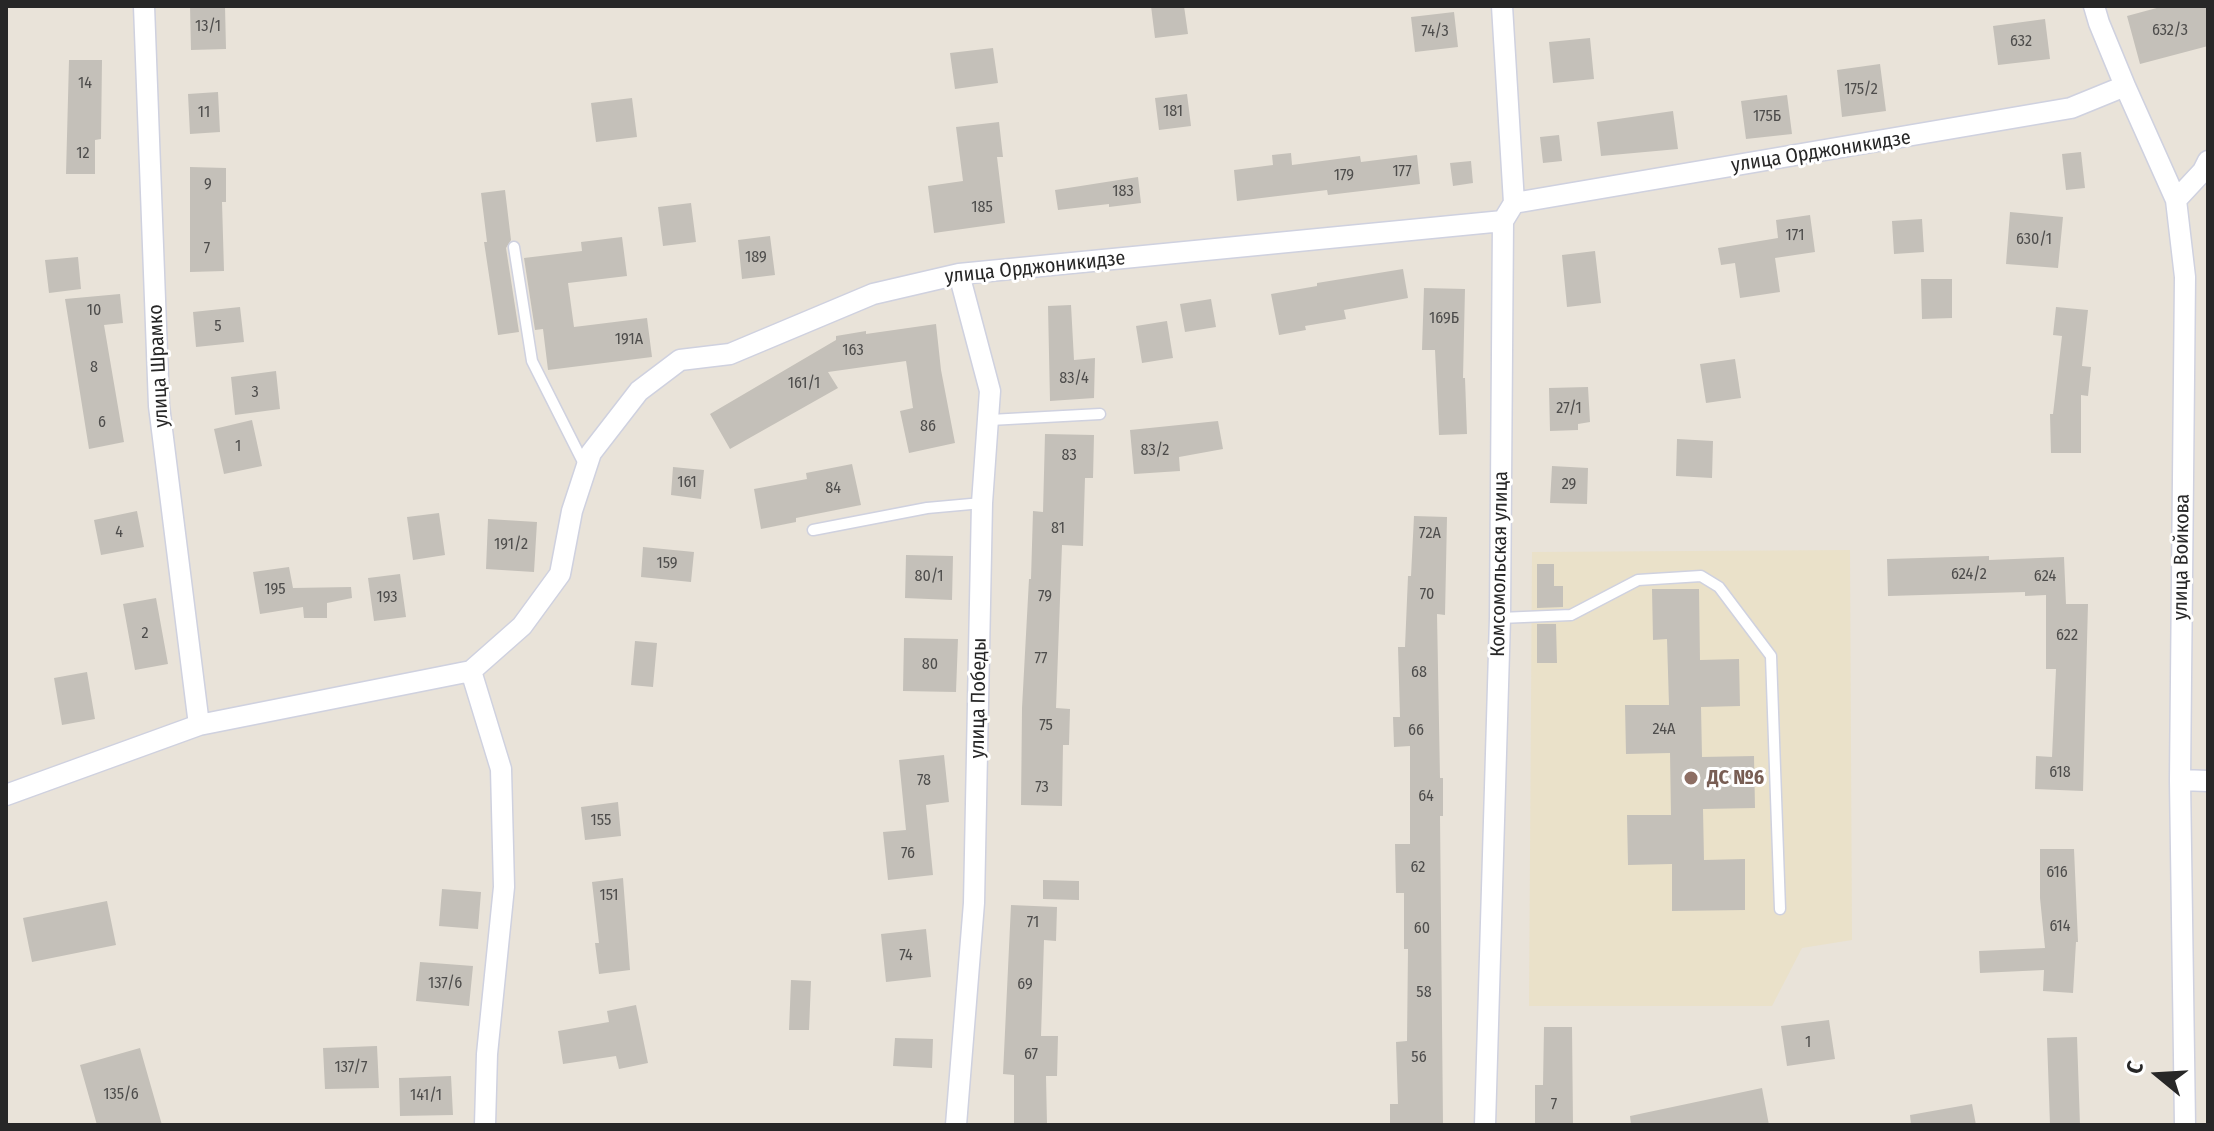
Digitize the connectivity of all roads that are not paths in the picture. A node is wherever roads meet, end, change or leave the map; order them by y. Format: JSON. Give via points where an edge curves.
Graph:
{"nodes":[{"id":1,"x":144,"y":6,"type":"edge"},
{"id":2,"x":1502,"y":6,"type":"edge"},
{"id":3,"x":2094,"y":6,"type":"edge"},
{"id":4,"x":2125,"y":86,"type":"junction"},
{"id":5,"x":2208,"y":161,"type":"edge"},
{"id":6,"x":2176,"y":200,"type":"junction"},
{"id":7,"x":1514,"y":203,"type":"junction"},
{"id":8,"x":1503,"y":221,"type":"junction"},
{"id":9,"x":514,"y":247,"type":"dead end"},
{"id":10,"x":959,"y":274,"type":"junction"},
{"id":11,"x":1100,"y":414,"type":"dead end"},
{"id":12,"x":990,"y":420,"type":"junction"},
{"id":13,"x":586,"y":468,"type":"junction"},
{"id":14,"x":982,"y":503,"type":"junction"},
{"id":15,"x":813,"y":530,"type":"dead end"},
{"id":16,"x":1500,"y":618,"type":"junction"},
{"id":17,"x":471,"y":671,"type":"junction"},
{"id":18,"x":199,"y":725,"type":"junction"},
{"id":19,"x":2180,"y":780,"type":"junction"},
{"id":20,"x":2208,"y":781,"type":"edge"},
{"id":21,"x":6,"y":795,"type":"edge"},
{"id":22,"x":1780,"y":909,"type":"dead end"},
{"id":23,"x":485,"y":1125,"type":"edge"},
{"id":24,"x":956,"y":1125,"type":"edge"},
{"id":25,"x":1485,"y":1125,"type":"edge"},
{"id":26,"x":2185,"y":1125,"type":"edge"}],
"edges":[{"from":1,"to":18,"type":"street","name":"улица Шрамко","via":[[159,406]]},
{"from":2,"to":7,"type":"street"},
{"from":3,"to":4,"type":"street","name":"улица Войкова"},
{"from":4,"to":6,"type":"street","name":"улица Войкова"},
{"from":4,"to":7,"type":"street","name":"улица Орджоникидзе","via":[[2071,108]]},
{"from":5,"to":6,"type":"street"},
{"from":6,"to":19,"type":"street","name":"улица Войкова","via":[[2185,277]]},
{"from":7,"to":8,"type":"street"},
{"from":8,"to":10,"type":"street","name":"улица Орджоникидзе"},
{"from":8,"to":16,"type":"street","name":"Комсомольская улица"},
{"from":9,"to":13,"type":"lane","via":[[532,361]]},
{"from":10,"to":12,"type":"street","name":"улица Победы","via":[[990,391]]},
{"from":10,"to":13,"type":"street","name":"улица Орджоникидзе","via":[[873,294],[730,354],[680,360],[639,391],[591,453]]},
{"from":11,"to":12,"type":"lane"},
{"from":12,"to":14,"type":"street","name":"улица Победы"},
{"from":13,"to":17,"type":"street","name":"улица Орджоникидзе","via":[[560,574],[522,626]]},
{"from":14,"to":15,"type":"lane"},
{"from":14,"to":24,"type":"street","name":"улица Победы","via":[[974,903]]},
{"from":16,"to":22,"type":"lane","via":[[1571,615],[1638,580],[1701,576],[1719,587],[1771,656]]},
{"from":16,"to":25,"type":"street","name":"Комсомольская улица"},
{"from":17,"to":18,"type":"street"},
{"from":17,"to":23,"type":"street","via":[[501,769],[504,887]]},
{"from":18,"to":21,"type":"street"},
{"from":19,"to":20,"type":"street"},
{"from":19,"to":26,"type":"street","name":"улица Войкова"}]}
